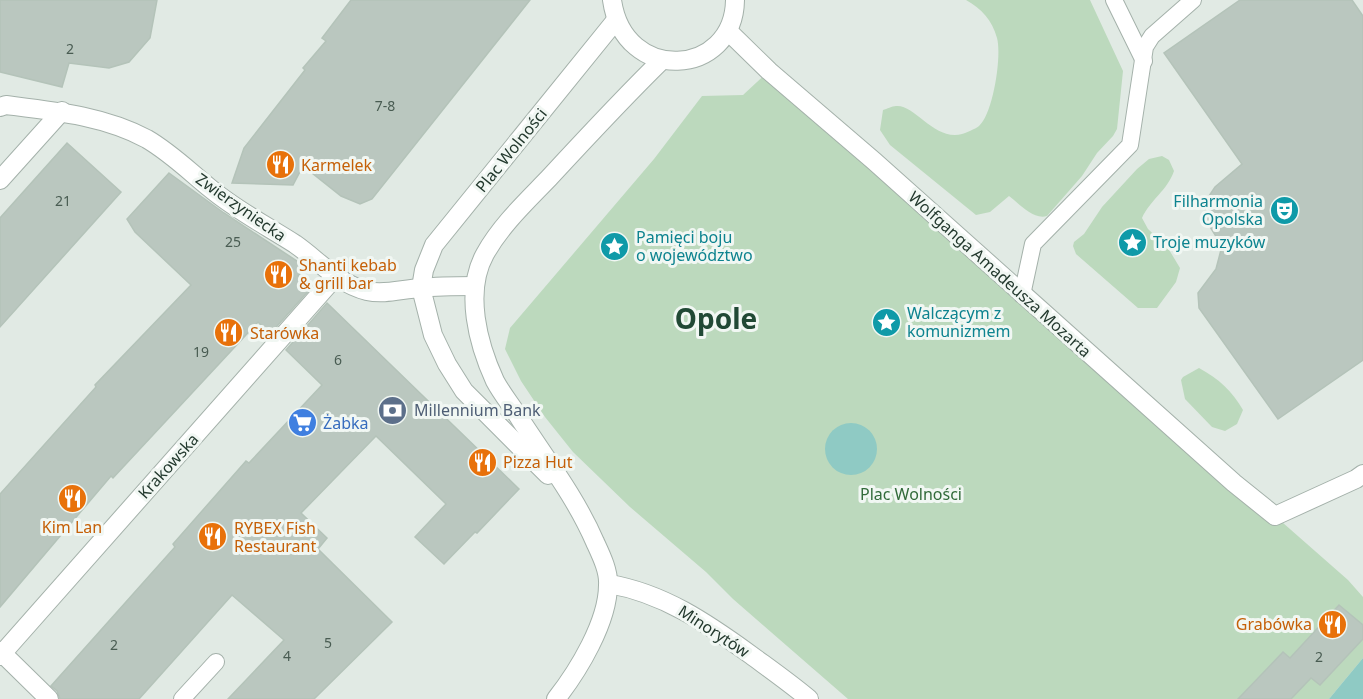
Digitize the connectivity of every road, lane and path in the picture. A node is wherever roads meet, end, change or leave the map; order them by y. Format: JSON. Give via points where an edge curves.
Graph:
{"nodes":[{"id":1,"x":612,"y":0,"type":"edge"},
{"id":2,"x":735,"y":0,"type":"edge"},
{"id":3,"x":1114,"y":0,"type":"edge"},
{"id":4,"x":1193,"y":0,"type":"edge"},
{"id":5,"x":615,"y":20,"type":"junction"},
{"id":6,"x":728,"y":31,"type":"junction"},
{"id":7,"x":662,"y":60,"type":"junction"},
{"id":8,"x":1144,"y":61,"type":"junction"},
{"id":9,"x":0,"y":107,"type":"edge"},
{"id":10,"x":62,"y":111,"type":"junction"},
{"id":11,"x":0,"y":180,"type":"edge"},
{"id":12,"x":336,"y":276,"type":"junction"},
{"id":13,"x":475,"y":286,"type":"junction"},
{"id":14,"x":421,"y":288,"type":"junction"},
{"id":15,"x":1022,"y":295,"type":"junction"},
{"id":16,"x":1363,"y":474,"type":"edge"},
{"id":17,"x":576,"y":505,"type":"junction"},
{"id":18,"x":609,"y":584,"type":"junction"},
{"id":19,"x":1,"y":653,"type":"edge"},
{"id":20,"x":216,"y":662,"type":"dead end"},
{"id":21,"x":47,"y":696,"type":"edge"},
{"id":22,"x":182,"y":699,"type":"edge"},
{"id":23,"x":556,"y":699,"type":"edge"},
{"id":24,"x":809,"y":699,"type":"edge"}],
"edges":[{"from":1,"to":5,"type":"street"},
{"from":2,"to":6,"type":"street"},
{"from":3,"to":8,"type":"lane"},
{"from":4,"to":8,"type":"lane","via":[[1152,36],[1145,47]]},
{"from":5,"to":7,"type":"street","via":[[626,38],[642,52]]},
{"from":5,"to":14,"type":"street","name":"Plac Wolności","via":[[434,245]]},
{"from":6,"to":7,"type":"street","via":[[701,55],[682,61]]},
{"from":6,"to":15,"type":"street","name":"Wolfganga Amadeusza Mozarta"},
{"from":7,"to":13,"type":"street","name":"Plac Wolności","via":[[512,216],[484,255]]},
{"from":8,"to":15,"type":"lane","via":[[1130,145],[1033,244]]},
{"from":9,"to":10,"type":"street","name":"Zwierzyniecka"},
{"from":10,"to":11,"type":"street"},
{"from":10,"to":12,"type":"street","name":"Zwierzyniecka","via":[[146,139]]},
{"from":12,"to":14,"type":"street","name":"Zwierzyniecka","via":[[368,291]]},
{"from":12,"to":19,"type":"street","name":"Krakowska"},
{"from":13,"to":14,"type":"street"},
{"from":13,"to":17,"type":"street","name":"Plac Wolności","via":[[482,346],[496,382]]},
{"from":14,"to":17,"type":"street","name":"Plac Wolności","via":[[433,335],[464,391]]},
{"from":15,"to":16,"type":"street","name":"Wolfganga Amadeusza Mozarta","via":[[1275,516]]},
{"from":17,"to":18,"type":"street","name":"Plac Wolności","via":[[602,559]]},
{"from":18,"to":23,"type":"street","name":"Plac Wolności","via":[[606,605],[584,658]]},
{"from":18,"to":24,"type":"street","name":"Minorytów","via":[[649,594],[707,623]]},
{"from":19,"to":21,"type":"street"},
{"from":20,"to":22,"type":"lane"}]}
